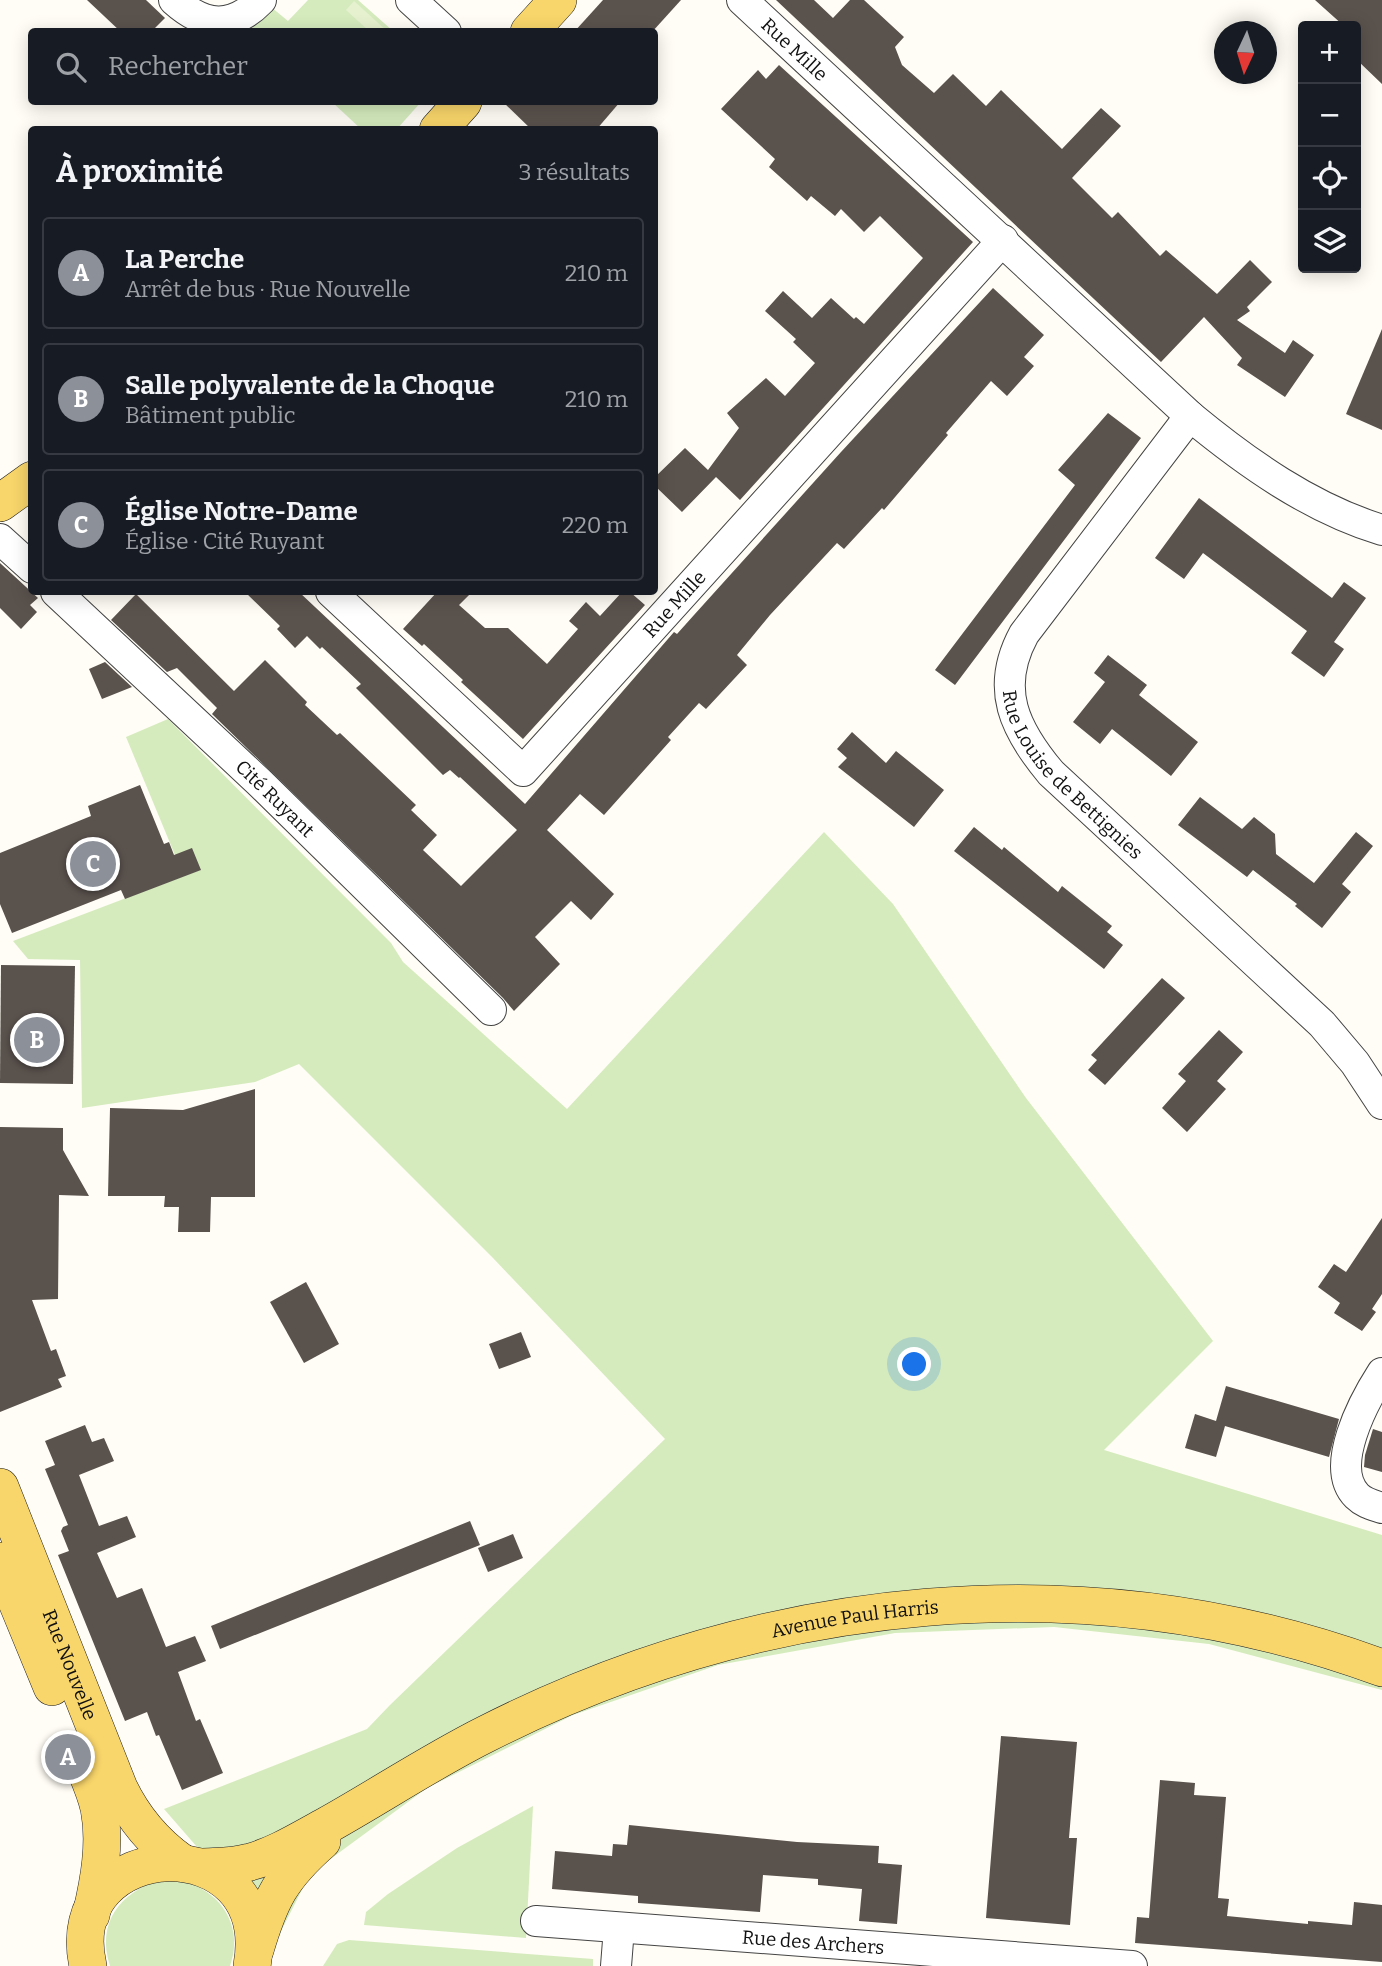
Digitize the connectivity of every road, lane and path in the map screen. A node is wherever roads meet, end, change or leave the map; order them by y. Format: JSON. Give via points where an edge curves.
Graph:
{"nodes":[{"id":1,"x":174,"y":0,"type":"edge"},
{"id":2,"x":261,"y":0,"type":"edge"},
{"id":3,"x":411,"y":0,"type":"edge"},
{"id":4,"x":558,"y":0,"type":"edge"},
{"id":5,"x":742,"y":0,"type":"edge"},
{"id":6,"x":442,"y":28,"type":"edge"},
{"id":7,"x":533,"y":28,"type":"edge"},
{"id":8,"x":461,"y":105,"type":"edge"},
{"id":9,"x":442,"y":126,"type":"edge"},
{"id":10,"x":1003,"y":240,"type":"junction"},
{"id":11,"x":1191,"y":416,"type":"junction"},
{"id":12,"x":28,"y":483,"type":"edge"},
{"id":13,"x":0,"y":503,"type":"edge"},
{"id":14,"x":1382,"y":530,"type":"edge"},
{"id":15,"x":0,"y":539,"type":"edge"},
{"id":16,"x":28,"y":565,"type":"edge"},
{"id":17,"x":59,"y":595,"type":"edge"},
{"id":18,"x":334,"y":595,"type":"edge"},
{"id":19,"x":491,"y":1010,"type":"dead end"},
{"id":20,"x":1382,"y":1104,"type":"edge"},
{"id":21,"x":1382,"y":1373,"type":"edge"},
{"id":22,"x":1,"y":1491,"type":"edge"},
{"id":23,"x":1382,"y":1508,"type":"edge"},
{"id":24,"x":7,"y":1553,"type":"edge"},
{"id":25,"x":1382,"y":1668,"type":"edge"},
{"id":26,"x":359,"y":1808,"type":"junction"},
{"id":27,"x":191,"y":1864,"type":"junction"},
{"id":28,"x":91,"y":1915,"type":"junction"},
{"id":29,"x":536,"y":1921,"type":"dead end"},
{"id":30,"x":619,"y":1928,"type":"junction"},
{"id":31,"x":904,"y":1957,"type":"edge"},
{"id":32,"x":253,"y":1962,"type":"edge"},
{"id":33,"x":88,"y":1966,"type":"edge"},
{"id":34,"x":616,"y":1966,"type":"edge"},
{"id":35,"x":1132,"y":1966,"type":"edge"}],
"edges":[{"from":1,"to":2,"type":"street","via":[[189,14],[210,21],[241,17]]},
{"from":3,"to":6,"type":"street"},
{"from":4,"to":7,"type":"main road"},
{"from":5,"to":10,"type":"street","name":"Rue Mille"},
{"from":8,"to":9,"type":"main road"},
{"from":10,"to":11,"type":"street","name":"Rue Mille"},
{"from":10,"to":18,"type":"street","name":"Rue Mille","via":[[523,771]]},
{"from":11,"to":14,"type":"street","via":[[1281,482]]},
{"from":11,"to":20,"type":"street","name":"Rue Louise de Bettignies","via":[[1024,634],[1012,661],[1014,716],[1031,750],[1051,773],[1322,1024]]},
{"from":12,"to":13,"type":"main road"},
{"from":15,"to":16,"type":"street"},
{"from":17,"to":19,"type":"street","name":"Cité Ruyant","via":[[259,782]]},
{"from":21,"to":23,"type":"street","via":[[1363,1404],[1346,1460],[1355,1494]]},
{"from":22,"to":24,"type":"main road","name":"Rue Nouvelle"},
{"from":24,"to":27,"type":"main road","name":"Rue Nouvelle","via":[[130,1811],[152,1838]]},
{"from":24,"to":28,"type":"main road","name":"Rue Nouvelle","via":[[99,1809],[101,1851]]},
{"from":25,"to":26,"type":"main road","name":"Avenue Paul Harris","via":[[1258,1632],[1138,1611],[999,1604],[844,1616],[682,1653],[576,1692],[463,1746]]},
{"from":26,"to":27,"type":"main road","name":"Avenue Paul Harris","via":[[264,1857],[233,1866]]},
{"from":26,"to":32,"type":"main road","name":"Avenue Paul Harris","via":[[287,1874],[271,1903]]},
{"from":27,"to":28,"type":"main road","name":"Avenue Paul Harris","via":[[164,1861],[123,1875],[104,1892]]},
{"from":27,"to":32,"type":"main road","name":"Rue Nouvelle","via":[[223,1880],[241,1899],[253,1931]]},
{"from":28,"to":33,"type":"main road","name":"Rue Nouvelle","via":[[86,1939]]},
{"from":29,"to":30,"type":"street","name":"Rue des Archers"},
{"from":30,"to":31,"type":"street","name":"Rue des Archers"},
{"from":30,"to":34,"type":"street"},
{"from":31,"to":35,"type":"street","name":"Rue des Archers"}]}
